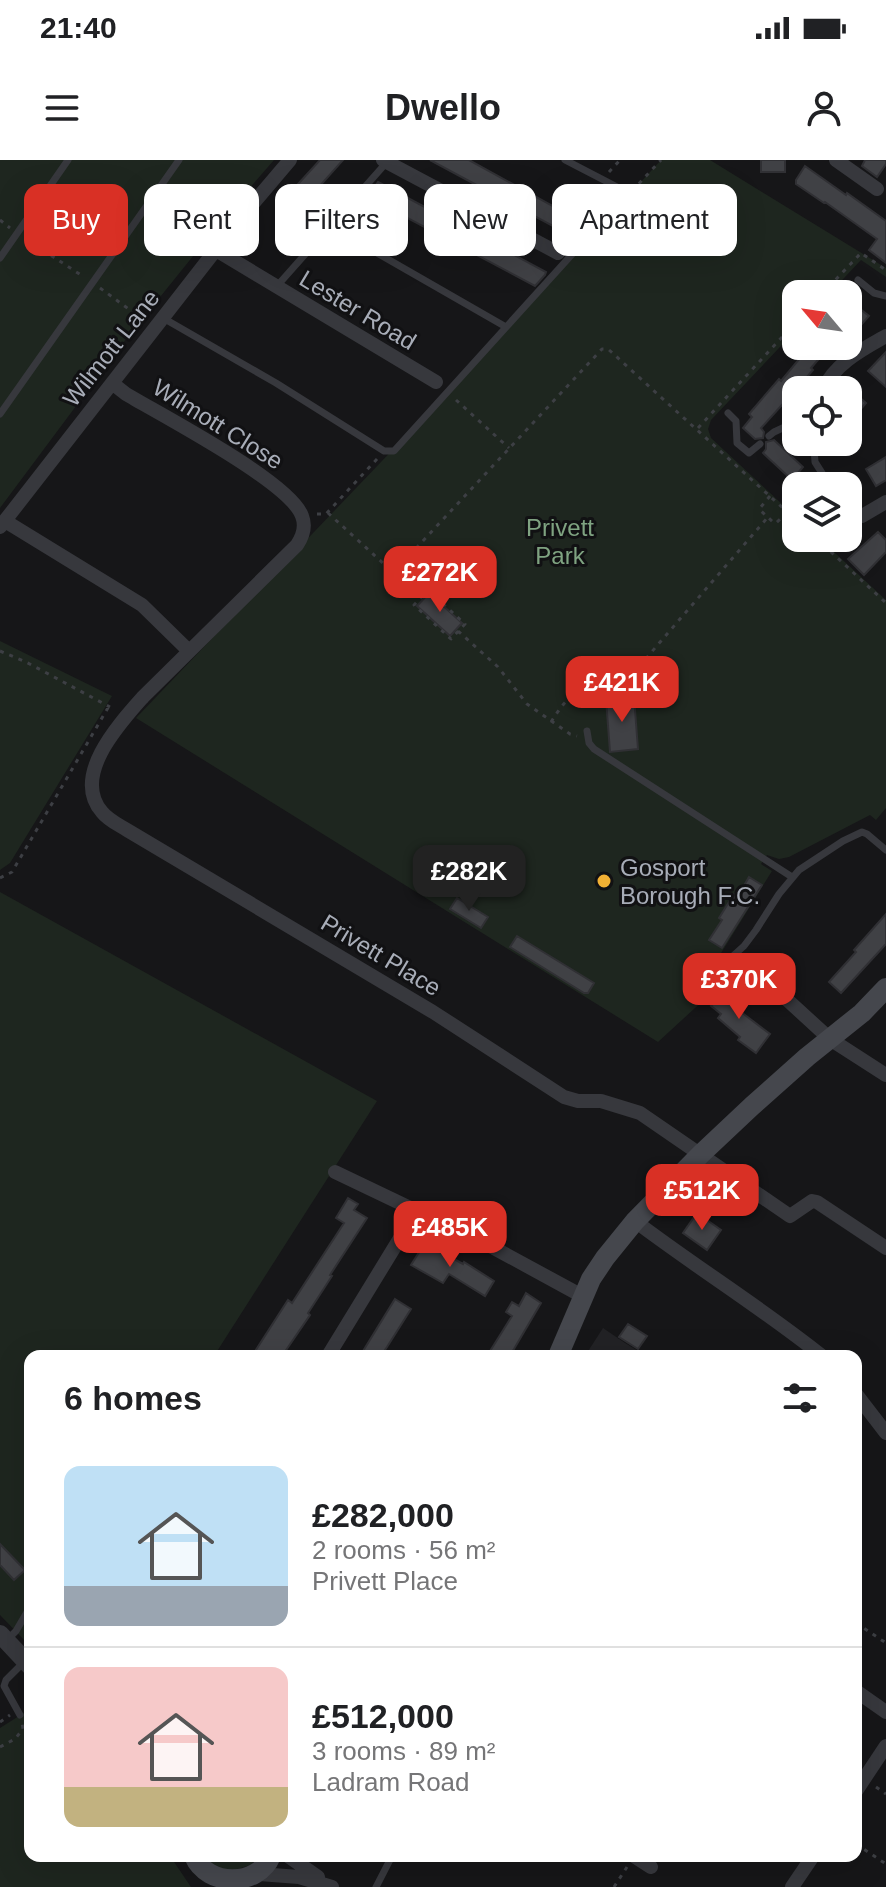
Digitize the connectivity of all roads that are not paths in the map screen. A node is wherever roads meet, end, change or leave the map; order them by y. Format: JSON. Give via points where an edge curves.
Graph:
{"nodes":[{"id":1,"x":68,"y":160,"type":"edge"},
{"id":2,"x":179,"y":160,"type":"edge"},
{"id":3,"x":290,"y":160,"type":"edge"},
{"id":4,"x":565,"y":160,"type":"edge"},
{"id":5,"x":836,"y":160,"type":"edge"},
{"id":6,"x":385,"y":161,"type":"edge"},
{"id":7,"x":366,"y":184,"type":"edge"},
{"id":8,"x":611,"y":184,"type":"edge"},
{"id":9,"x":877,"y":189,"type":"dead end"},
{"id":10,"x":259,"y":198,"type":"edge"},
{"id":11,"x":552,"y":251,"type":"edge"},
{"id":12,"x":211,"y":256,"type":"edge"},
{"id":13,"x":226,"y":256,"type":"edge"},
{"id":14,"x":303,"y":256,"type":"edge"},
{"id":15,"x":382,"y":256,"type":"edge"},
{"id":16,"x":562,"y":256,"type":"edge"},
{"id":17,"x":0,"y":258,"type":"edge"},
{"id":18,"x":862,"y":283,"type":"edge"},
{"id":19,"x":276,"y":286,"type":"junction"},
{"id":20,"x":886,"y":296,"type":"edge"},
{"id":21,"x":159,"y":323,"type":"junction"},
{"id":22,"x":506,"y":327,"type":"junction"},
{"id":23,"x":886,"y":336,"type":"edge"},
{"id":24,"x":832,"y":376,"type":"edge"},
{"id":25,"x":112,"y":383,"type":"junction"},
{"id":26,"x":442,"y":387,"type":"junction"},
{"id":27,"x":728,"y":413,"type":"dead end"},
{"id":28,"x":0,"y":414,"type":"edge"},
{"id":29,"x":782,"y":430,"type":"edge"},
{"id":30,"x":769,"y":436,"type":"dead end"},
{"id":31,"x":760,"y":444,"type":"dead end"},
{"id":32,"x":886,"y":502,"type":"edge"},
{"id":33,"x":862,"y":516,"type":"edge"},
{"id":34,"x":2,"y":524,"type":"edge"},
{"id":35,"x":189,"y":651,"type":"junction"},
{"id":36,"x":588,"y":735,"type":"road end"},
{"id":37,"x":886,"y":850,"type":"edge"},
{"id":38,"x":792,"y":877,"type":"junction"},
{"id":39,"x":742,"y":956,"type":"junction"},
{"id":40,"x":715,"y":972,"type":"dead end"},
{"id":41,"x":886,"y":988,"type":"edge"},
{"id":42,"x":830,"y":1039,"type":"junction"},
{"id":43,"x":886,"y":1075,"type":"edge"},
{"id":44,"x":701,"y":1154,"type":"junction"},
{"id":45,"x":335,"y":1172,"type":"dead end"},
{"id":46,"x":416,"y":1212,"type":"junction"},
{"id":47,"x":635,"y":1221,"type":"junction"},
{"id":48,"x":886,"y":1248,"type":"edge"},
{"id":49,"x":584,"y":1297,"type":"junction"},
{"id":50,"x":332,"y":1350,"type":"edge"},
{"id":51,"x":561,"y":1350,"type":"edge"},
{"id":52,"x":815,"y":1350,"type":"edge"},
{"id":53,"x":862,"y":1402,"type":"edge"},
{"id":54,"x":886,"y":1433,"type":"edge"},
{"id":55,"x":24,"y":1617,"type":"edge"},
{"id":56,"x":3,"y":1637,"type":"edge"},
{"id":57,"x":24,"y":1660,"type":"edge"},
{"id":58,"x":24,"y":1667,"type":"edge"},
{"id":59,"x":2,"y":1683,"type":"edge"},
{"id":60,"x":862,"y":1695,"type":"edge"},
{"id":61,"x":886,"y":1712,"type":"edge"},
{"id":62,"x":20,"y":1715,"type":"road end"},
{"id":63,"x":886,"y":1746,"type":"edge"},
{"id":64,"x":862,"y":1782,"type":"edge"},
{"id":65,"x":269,"y":1862,"type":"edge"},
{"id":66,"x":297,"y":1862,"type":"edge"},
{"id":67,"x":389,"y":1862,"type":"edge"},
{"id":68,"x":809,"y":1862,"type":"edge"},
{"id":69,"x":200,"y":1868,"type":"edge"},
{"id":70,"x":252,"y":1880,"type":"edge"},
{"id":71,"x":332,"y":1887,"type":"edge"},
{"id":72,"x":376,"y":1887,"type":"edge"},
{"id":73,"x":792,"y":1887,"type":"edge"}],
"edges":[{"from":1,"to":17,"type":"lane"},
{"from":2,"to":28,"type":"lane"},
{"from":3,"to":10,"type":"street","name":"Wilmott Lane"},
{"from":4,"to":8,"type":"lane"},
{"from":5,"to":9,"type":"street"},
{"from":6,"to":7,"type":"lane"},
{"from":6,"to":11,"type":"street"},
{"from":12,"to":21,"type":"street","name":"Wilmott Lane"},
{"from":13,"to":19,"type":"street","name":"Lester Road"},
{"from":14,"to":19,"type":"lane"},
{"from":15,"to":22,"type":"lane"},
{"from":16,"to":22,"type":"lane"},
{"from":18,"to":20,"type":"lane"},
{"from":19,"to":26,"type":"street","name":"Lester Road"},
{"from":21,"to":25,"type":"street","name":"Wilmott Lane"},
{"from":21,"to":26,"type":"lane","via":[[276,383],[384,451],[394,451]]},
{"from":22,"to":26,"type":"lane"},
{"from":23,"to":24,"type":"street"},
{"from":25,"to":34,"type":"street","name":"Wilmott Lane"},
{"from":25,"to":35,"type":"street","name":"Wilmott Close","via":[[267,479],[301,512],[304,529],[297,545]]},
{"from":27,"to":31,"type":"lane","via":[[736,421],[737,443],[749,453]]},
{"from":29,"to":30,"type":"lane"},
{"from":32,"to":33,"type":"street"},
{"from":34,"to":35,"type":"street","via":[[134,599]]},
{"from":35,"to":44,"type":"street","name":"Privett Place","via":[[128,714],[105,748],[91,778],[101,812],[564,1097],[635,1111]]},
{"from":36,"to":38,"type":"lane","via":[[594,749]]},
{"from":37,"to":38,"type":"lane","via":[[858,833]]},
{"from":38,"to":39,"type":"lane"},
{"from":39,"to":40,"type":"lane"},
{"from":39,"to":42,"type":"street"},
{"from":41,"to":42,"type":"main road"},
{"from":42,"to":43,"type":"street"},
{"from":42,"to":44,"type":"main road"},
{"from":44,"to":47,"type":"main road"},
{"from":44,"to":48,"type":"street","via":[[790,1216],[817,1202]]},
{"from":45,"to":46,"type":"street"},
{"from":46,"to":49,"type":"street"},
{"from":46,"to":50,"type":"street"},
{"from":47,"to":49,"type":"main road","via":[[605,1258]]},
{"from":47,"to":52,"type":"street"},
{"from":49,"to":51,"type":"main road"},
{"from":53,"to":54,"type":"street"},
{"from":55,"to":56,"type":"lane","via":[[16,1631]]},
{"from":56,"to":57,"type":"street"},
{"from":58,"to":59,"type":"lane"},
{"from":59,"to":62,"type":"lane"},
{"from":60,"to":61,"type":"street"},
{"from":63,"to":64,"type":"street"},
{"from":65,"to":70,"type":"main road"},
{"from":66,"to":71,"type":"street"},
{"from":67,"to":72,"type":"lane"},
{"from":68,"to":73,"type":"street"},
{"from":69,"to":70,"type":"main road","via":[[219,1882]]},
{"from":70,"to":71,"type":"street","via":[[299,1877]]}]}
